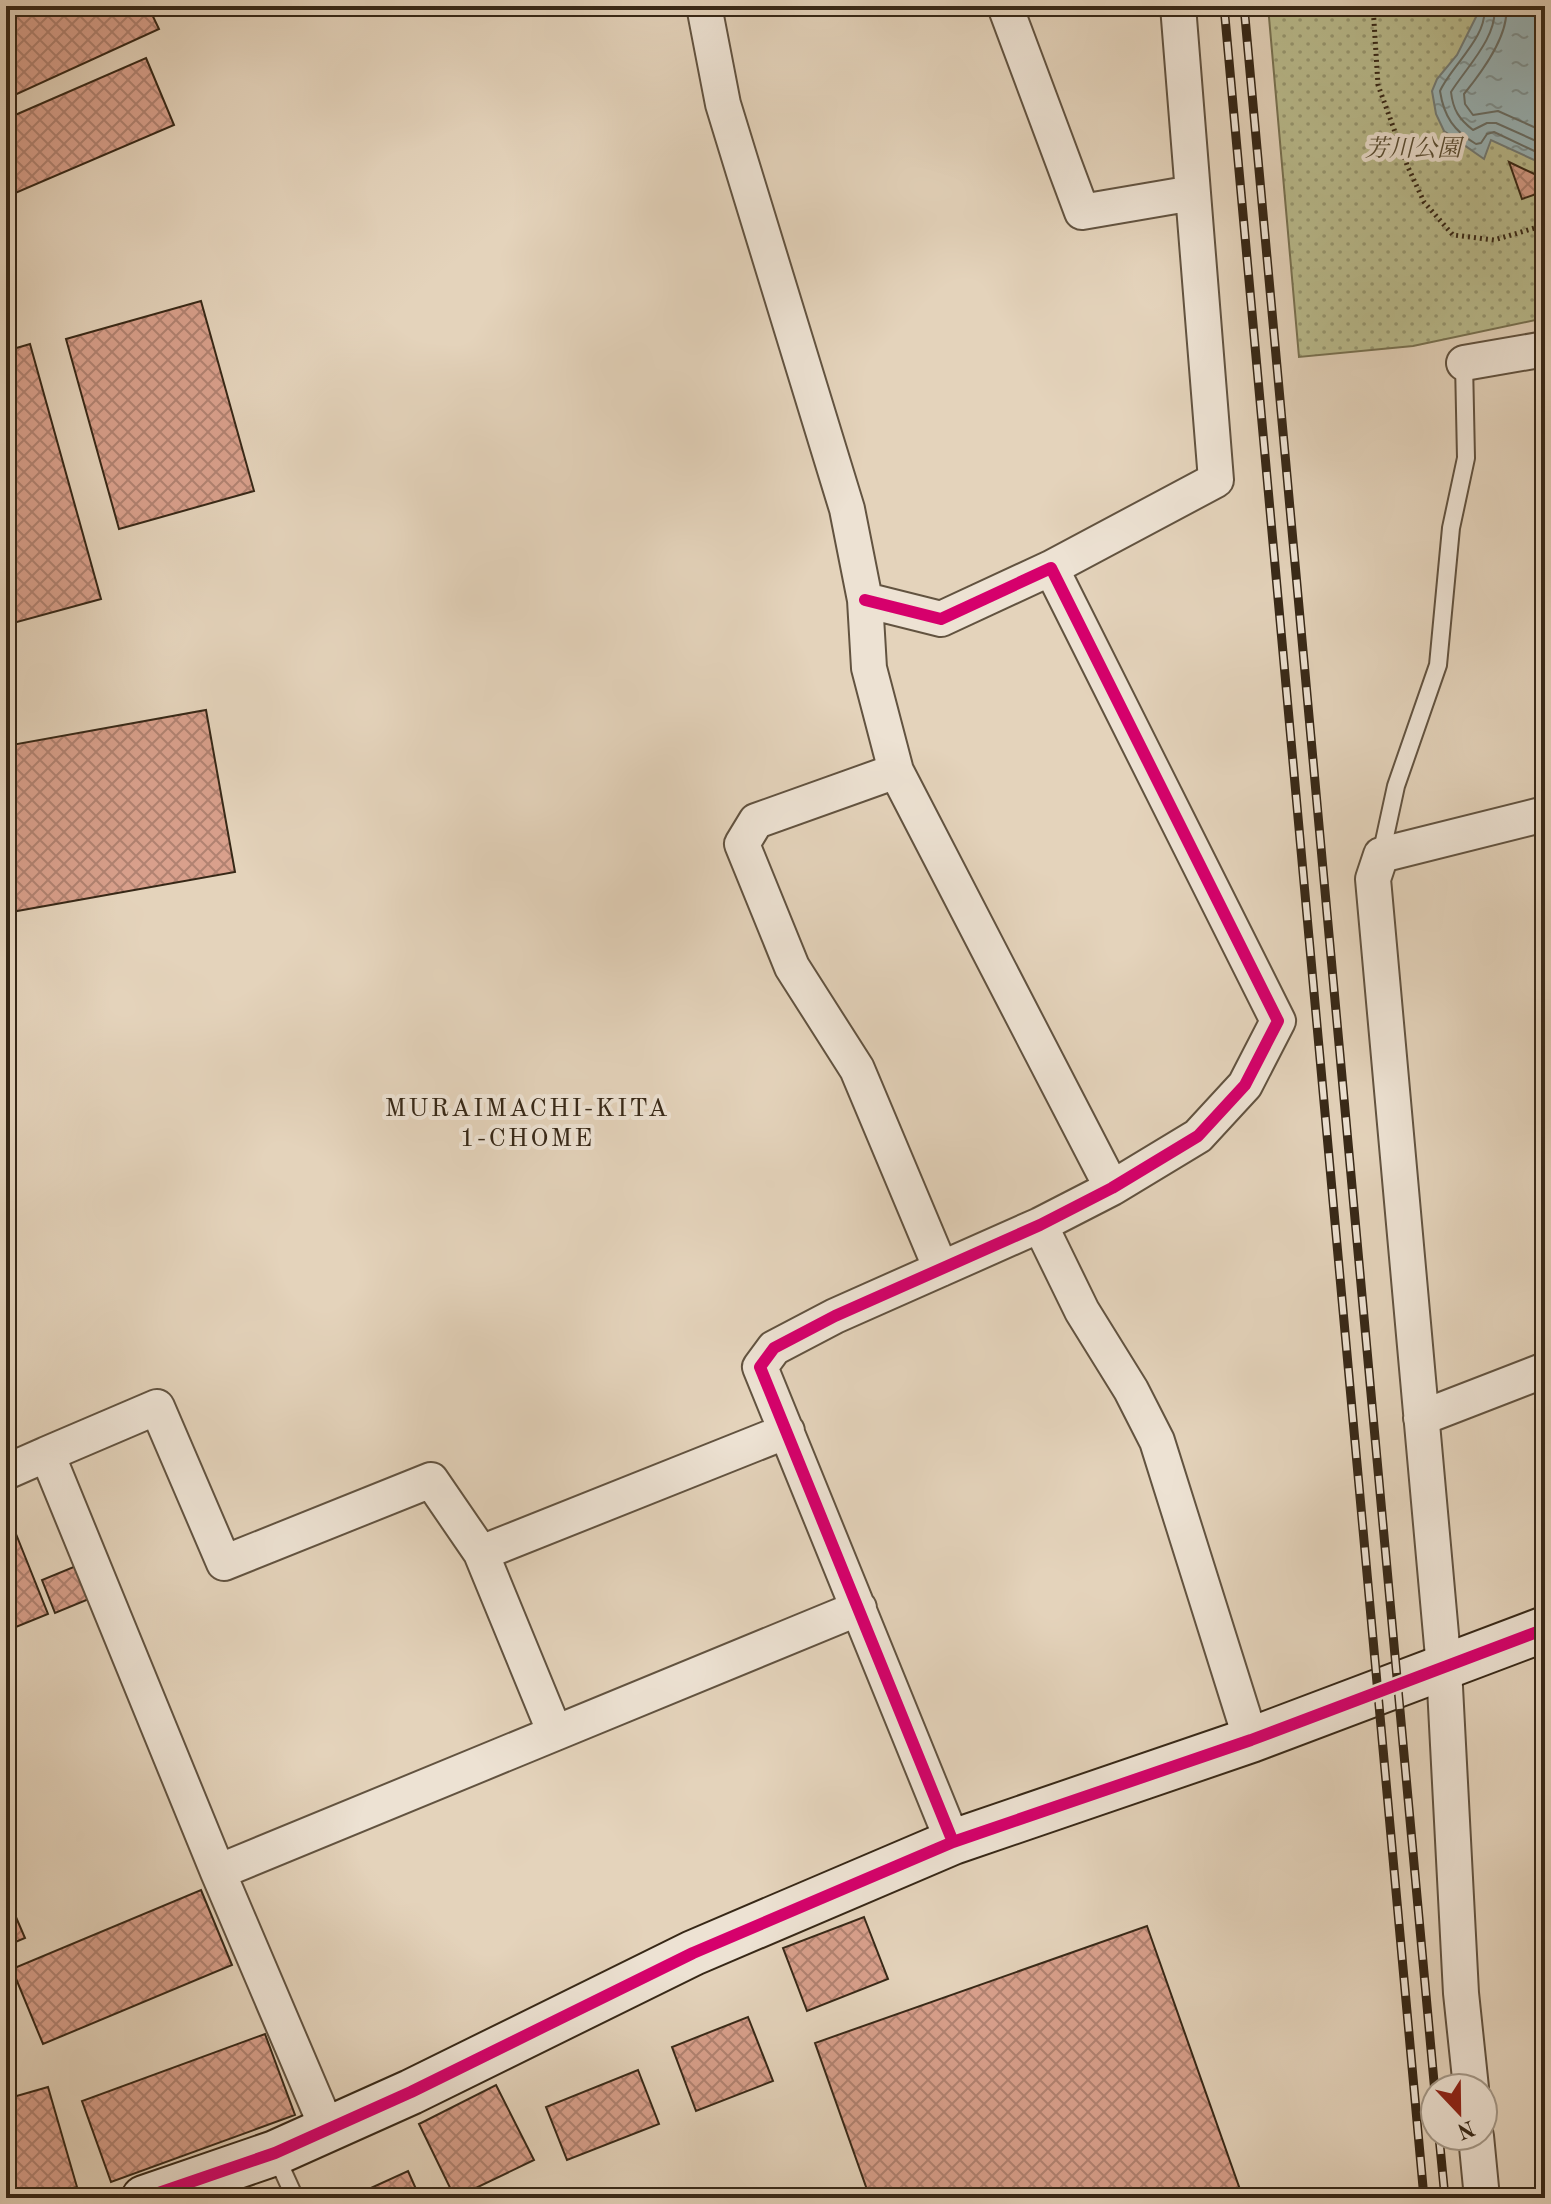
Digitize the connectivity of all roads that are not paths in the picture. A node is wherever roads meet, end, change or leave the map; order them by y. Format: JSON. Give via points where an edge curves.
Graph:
{"nodes":[{"id":1,"x":704,"y":6,"type":"edge"},
{"id":2,"x":1005,"y":6,"type":"edge"},
{"id":3,"x":1178,"y":6,"type":"edge"},
{"id":4,"x":1193,"y":193,"type":"junction"},
{"id":5,"x":1545,"y":349,"type":"edge"},
{"id":6,"x":1464,"y":363,"type":"joint"},
{"id":7,"x":1051,"y":568,"type":"junction"},
{"id":8,"x":865,"y":600,"type":"junction"},
{"id":9,"x":896,"y":771,"type":"junction"},
{"id":10,"x":1545,"y":814,"type":"edge"},
{"id":11,"x":1381,"y":855,"type":"junction"},
{"id":12,"x":1112,"y":1188,"type":"junction"},
{"id":13,"x":1040,"y":1225,"type":"junction"},
{"id":14,"x":941,"y":1269,"type":"junction"},
{"id":15,"x":1545,"y":1370,"type":"edge"},
{"id":16,"x":1421,"y":1418,"type":"junction"},
{"id":17,"x":787,"y":1431,"type":"junction"},
{"id":18,"x":47,"y":1454,"type":"junction"},
{"id":19,"x":6,"y":1472,"type":"edge"},
{"id":20,"x":481,"y":1553,"type":"junction"},
{"id":21,"x":859,"y":1608,"type":"junction"},
{"id":22,"x":1545,"y":1629,"type":"edge"},
{"id":23,"x":1444,"y":1668,"type":"junction"},
{"id":24,"x":555,"y":1733,"type":"junction"},
{"id":25,"x":1251,"y":1740,"type":"junction"},
{"id":26,"x":953,"y":1842,"type":"junction"},
{"id":27,"x":218,"y":1872,"type":"junction"},
{"id":28,"x":1469,"y":2072,"type":"edge"},
{"id":29,"x":328,"y":2130,"type":"junction"},
{"id":30,"x":1478,"y":2152,"type":"edge"},
{"id":31,"x":275,"y":2153,"type":"junction"},
{"id":32,"x":144,"y":2198,"type":"edge"},
{"id":33,"x":295,"y":2198,"type":"edge"},
{"id":34,"x":1482,"y":2198,"type":"edge"}],
"edges":[{"from":1,"to":8,"type":"street","via":[[723,104],[847,509]]},
{"from":2,"to":4,"type":"street","via":[[1082,212]]},
{"from":3,"to":4,"type":"street"},
{"from":4,"to":7,"type":"street","via":[[1216,480]]},
{"from":5,"to":6,"type":"street"},
{"from":6,"to":11,"type":"lane","via":[[1466,458],[1451,528],[1438,665],[1396,786]]},
{"from":7,"to":8,"type":"street","via":[[941,619]]},
{"from":7,"to":12,"type":"street","via":[[1278,1021],[1245,1085],[1198,1136]]},
{"from":8,"to":9,"type":"street","via":[[869,668]]},
{"from":9,"to":12,"type":"street"},
{"from":9,"to":14,"type":"street","via":[[756,821],[742,844],[792,967],[857,1069]]},
{"from":10,"to":11,"type":"street"},
{"from":11,"to":16,"type":"street","via":[[1373,879]]},
{"from":12,"to":13,"type":"street"},
{"from":13,"to":14,"type":"street"},
{"from":13,"to":25,"type":"street","via":[[1082,1311],[1157,1441]]},
{"from":14,"to":17,"type":"street","via":[[774,1348],[760,1367]]},
{"from":15,"to":16,"type":"street"},
{"from":16,"to":23,"type":"street"},
{"from":17,"to":20,"type":"street"},
{"from":17,"to":21,"type":"street"},
{"from":18,"to":19,"type":"street"},
{"from":18,"to":20,"type":"street","via":[[157,1407],[224,1563],[431,1480]]},
{"from":18,"to":27,"type":"street"},
{"from":20,"to":24,"type":"street"},
{"from":21,"to":24,"type":"street"},
{"from":21,"to":26,"type":"street"},
{"from":22,"to":23,"type":"street"},
{"from":23,"to":25,"type":"street"},
{"from":23,"to":28,"type":"street"},
{"from":24,"to":27,"type":"street"},
{"from":25,"to":26,"type":"street"},
{"from":26,"to":29,"type":"street","via":[[693,1953]]},
{"from":27,"to":29,"type":"street"},
{"from":29,"to":31,"type":"street"},
{"from":30,"to":34,"type":"street"},
{"from":31,"to":32,"type":"street"},
{"from":31,"to":33,"type":"lane"}]}
